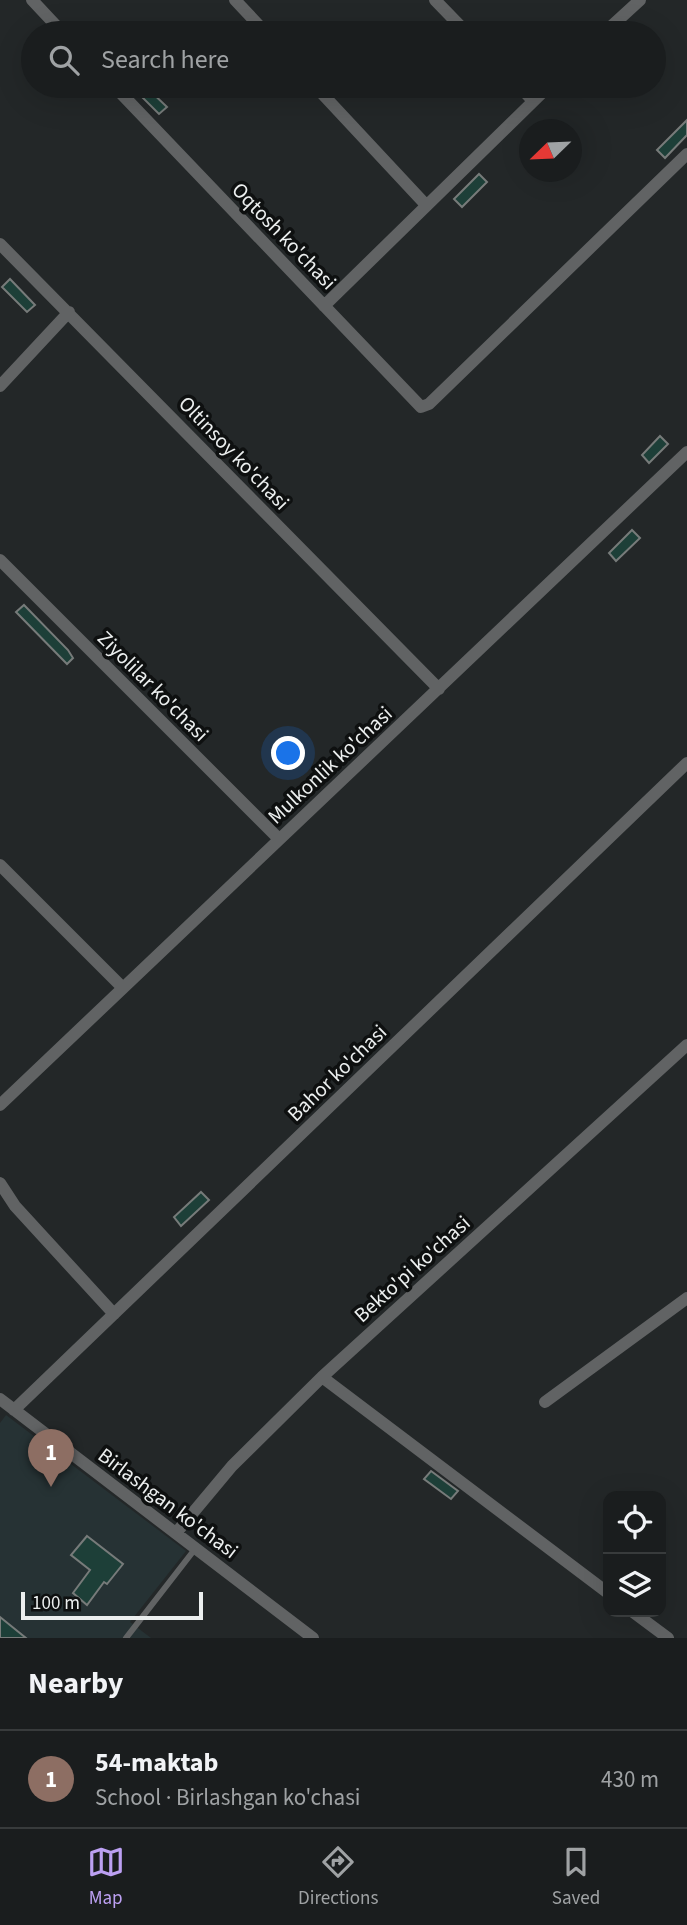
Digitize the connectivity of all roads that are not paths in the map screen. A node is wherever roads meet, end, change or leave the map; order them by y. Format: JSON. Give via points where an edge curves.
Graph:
{"nodes":[{"id":1,"x":32,"y":0,"type":"edge"},
{"id":2,"x":235,"y":0,"type":"edge"},
{"id":3,"x":435,"y":0,"type":"edge"},
{"id":4,"x":640,"y":0,"type":"edge"},
{"id":5,"x":52,"y":21,"type":"edge"},
{"id":6,"x":255,"y":21,"type":"edge"},
{"id":7,"x":455,"y":21,"type":"edge"},
{"id":8,"x":617,"y":21,"type":"edge"},
{"id":9,"x":125,"y":98,"type":"edge"},
{"id":10,"x":326,"y":98,"type":"edge"},
{"id":11,"x":530,"y":98,"type":"edge"},
{"id":12,"x":536,"y":98,"type":"edge"},
{"id":13,"x":533,"y":101,"type":"junction"},
{"id":14,"x":687,"y":154,"type":"edge"},
{"id":15,"x":426,"y":205,"type":"junction"},
{"id":16,"x":0,"y":244,"type":"edge"},
{"id":17,"x":324,"y":306,"type":"junction"},
{"id":18,"x":69,"y":312,"type":"junction"},
{"id":19,"x":0,"y":386,"type":"edge"},
{"id":20,"x":687,"y":452,"type":"edge"},
{"id":21,"x":0,"y":560,"type":"edge"},
{"id":22,"x":439,"y":689,"type":"junction"},
{"id":23,"x":687,"y":763,"type":"edge"},
{"id":24,"x":279,"y":839,"type":"junction"},
{"id":25,"x":0,"y":864,"type":"edge"},
{"id":26,"x":123,"y":988,"type":"junction"},
{"id":27,"x":687,"y":1045,"type":"edge"},
{"id":28,"x":0,"y":1105,"type":"edge"},
{"id":29,"x":0,"y":1183,"type":"edge"},
{"id":30,"x":687,"y":1298,"type":"edge"},
{"id":31,"x":114,"y":1314,"type":"junction"},
{"id":32,"x":322,"y":1377,"type":"junction"},
{"id":33,"x":545,"y":1402,"type":"dead end"},
{"id":34,"x":5,"y":1407,"type":"edge"},
{"id":35,"x":176,"y":1533,"type":"junction"},
{"id":36,"x":196,"y":1548,"type":"junction"},
{"id":37,"x":603,"y":1589,"type":"edge"},
{"id":38,"x":640,"y":1617,"type":"edge"},
{"id":39,"x":125,"y":1638,"type":"edge"},
{"id":40,"x":313,"y":1638,"type":"edge"},
{"id":41,"x":668,"y":1638,"type":"edge"}],
"edges":[{"from":1,"to":5,"type":"street"},
{"from":2,"to":6,"type":"street"},
{"from":3,"to":7,"type":"street"},
{"from":4,"to":8,"type":"street"},
{"from":9,"to":17,"type":"street","name":"Oqtosh ko'chasi"},
{"from":10,"to":15,"type":"street"},
{"from":11,"to":13,"type":"street"},
{"from":12,"to":13,"type":"street"},
{"from":13,"to":15,"type":"street"},
{"from":14,"to":17,"type":"street","name":"Oqtosh ko'chasi","via":[[429,404],[417,404]]},
{"from":15,"to":17,"type":"street"},
{"from":16,"to":18,"type":"street","name":"Oltinsoy ko'chasi"},
{"from":18,"to":19,"type":"street"},
{"from":18,"to":22,"type":"street","name":"Oltinsoy ko'chasi"},
{"from":20,"to":22,"type":"street","name":"Mulkonlik ko'chasi"},
{"from":21,"to":24,"type":"street","name":"Ziyolilar ko'chasi"},
{"from":22,"to":24,"type":"street","name":"Mulkonlik ko'chasi"},
{"from":23,"to":31,"type":"street","name":"Bahor ko'chasi"},
{"from":24,"to":26,"type":"street","name":"Mulkonlik ko'chasi"},
{"from":25,"to":26,"type":"street"},
{"from":26,"to":28,"type":"street","name":"Mulkonlik ko'chasi"},
{"from":27,"to":32,"type":"street","name":"Bekto'pi ko'chasi"},
{"from":29,"to":31,"type":"street","via":[[15,1206]]},
{"from":30,"to":33,"type":"street"},
{"from":31,"to":34,"type":"street","name":"Bahor ko'chasi"},
{"from":32,"to":35,"type":"street","name":"Bekto'pi ko'chasi","via":[[232,1466]]},
{"from":32,"to":37,"type":"street"},
{"from":34,"to":35,"type":"street","name":"Birlashgan ko'chasi"},
{"from":35,"to":36,"type":"street","name":"Birlashgan ko'chasi"},
{"from":36,"to":39,"type":"lane"},
{"from":36,"to":40,"type":"street","name":"Birlashgan ko'chasi"},
{"from":38,"to":41,"type":"street"}]}
